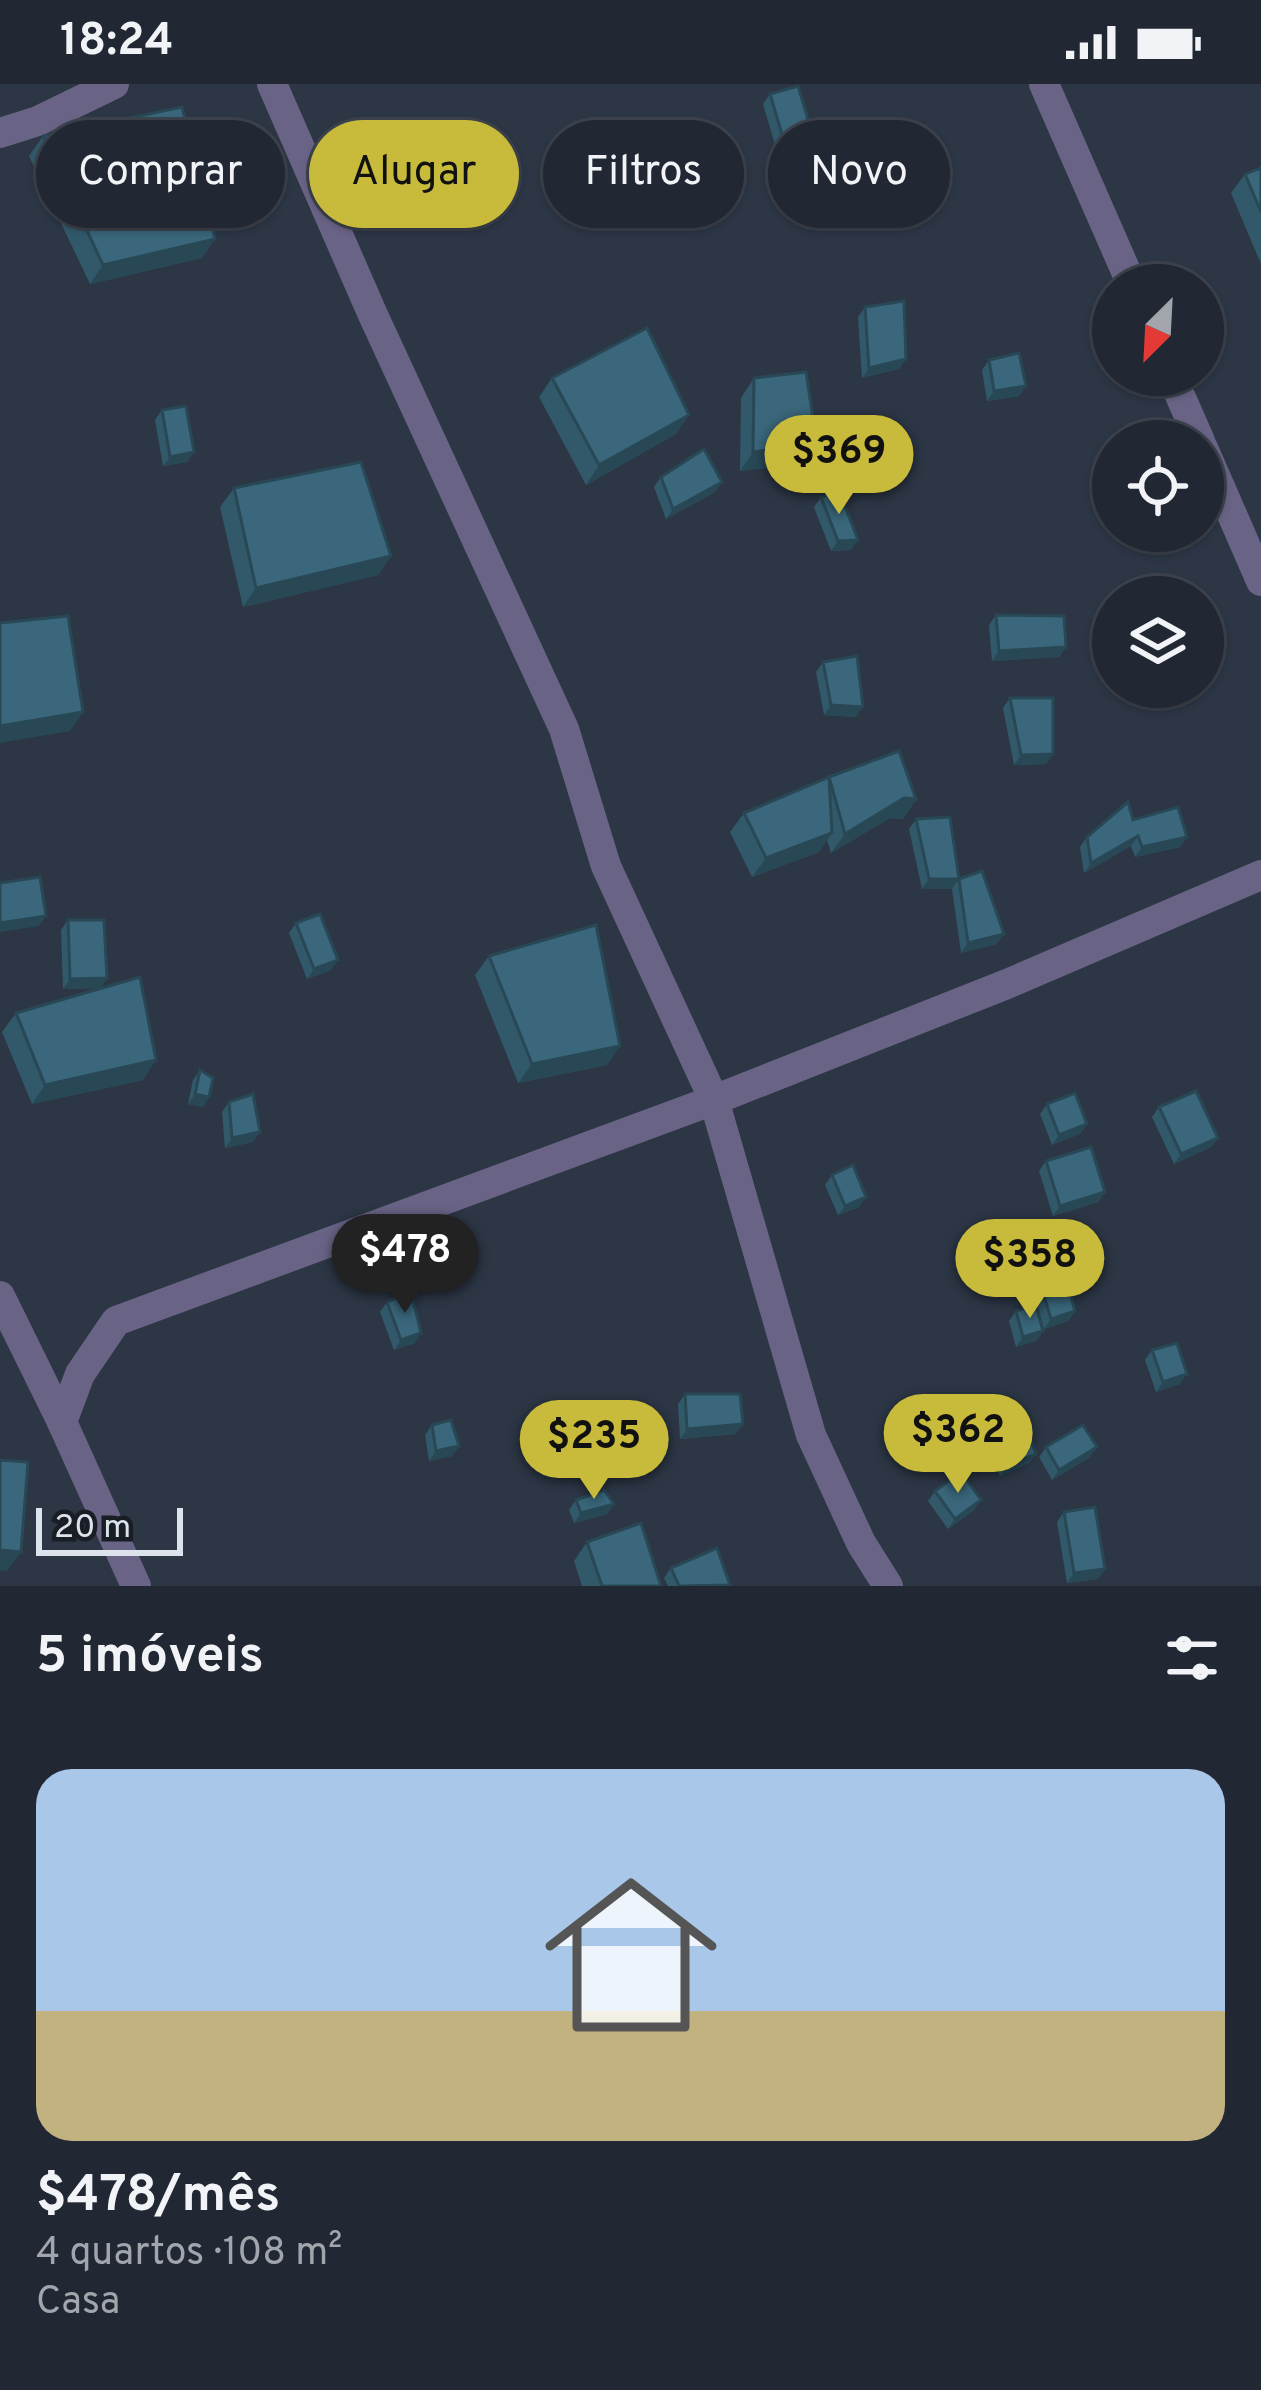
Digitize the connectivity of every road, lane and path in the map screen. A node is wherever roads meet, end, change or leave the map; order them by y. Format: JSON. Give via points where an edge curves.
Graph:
{"nodes":[{"id":1,"x":114,"y":84,"type":"edge"},
{"id":2,"x":272,"y":84,"type":"edge"},
{"id":3,"x":1044,"y":84,"type":"edge"},
{"id":4,"x":0,"y":133,"type":"edge"},
{"id":5,"x":1123,"y":264,"type":"edge"},
{"id":6,"x":1224,"y":497,"type":"edge"},
{"id":7,"x":1261,"y":581,"type":"edge"},
{"id":8,"x":1261,"y":875,"type":"edge"},
{"id":9,"x":714,"y":1100,"type":"junction"},
{"id":10,"x":0,"y":1296,"type":"edge"},
{"id":11,"x":62,"y":1422,"type":"junction"},
{"id":12,"x":136,"y":1586,"type":"edge"},
{"id":13,"x":888,"y":1586,"type":"edge"}],
"edges":[{"from":1,"to":4,"type":"street"},
{"from":2,"to":9,"type":"street","via":[[564,728],[606,866]]},
{"from":3,"to":5,"type":"street"},
{"from":6,"to":7,"type":"street"},
{"from":8,"to":9,"type":"street"},
{"from":9,"to":11,"type":"street","via":[[116,1322],[80,1374]]},
{"from":9,"to":13,"type":"street","via":[[811,1435]]},
{"from":10,"to":11,"type":"street"},
{"from":11,"to":12,"type":"street"}]}
